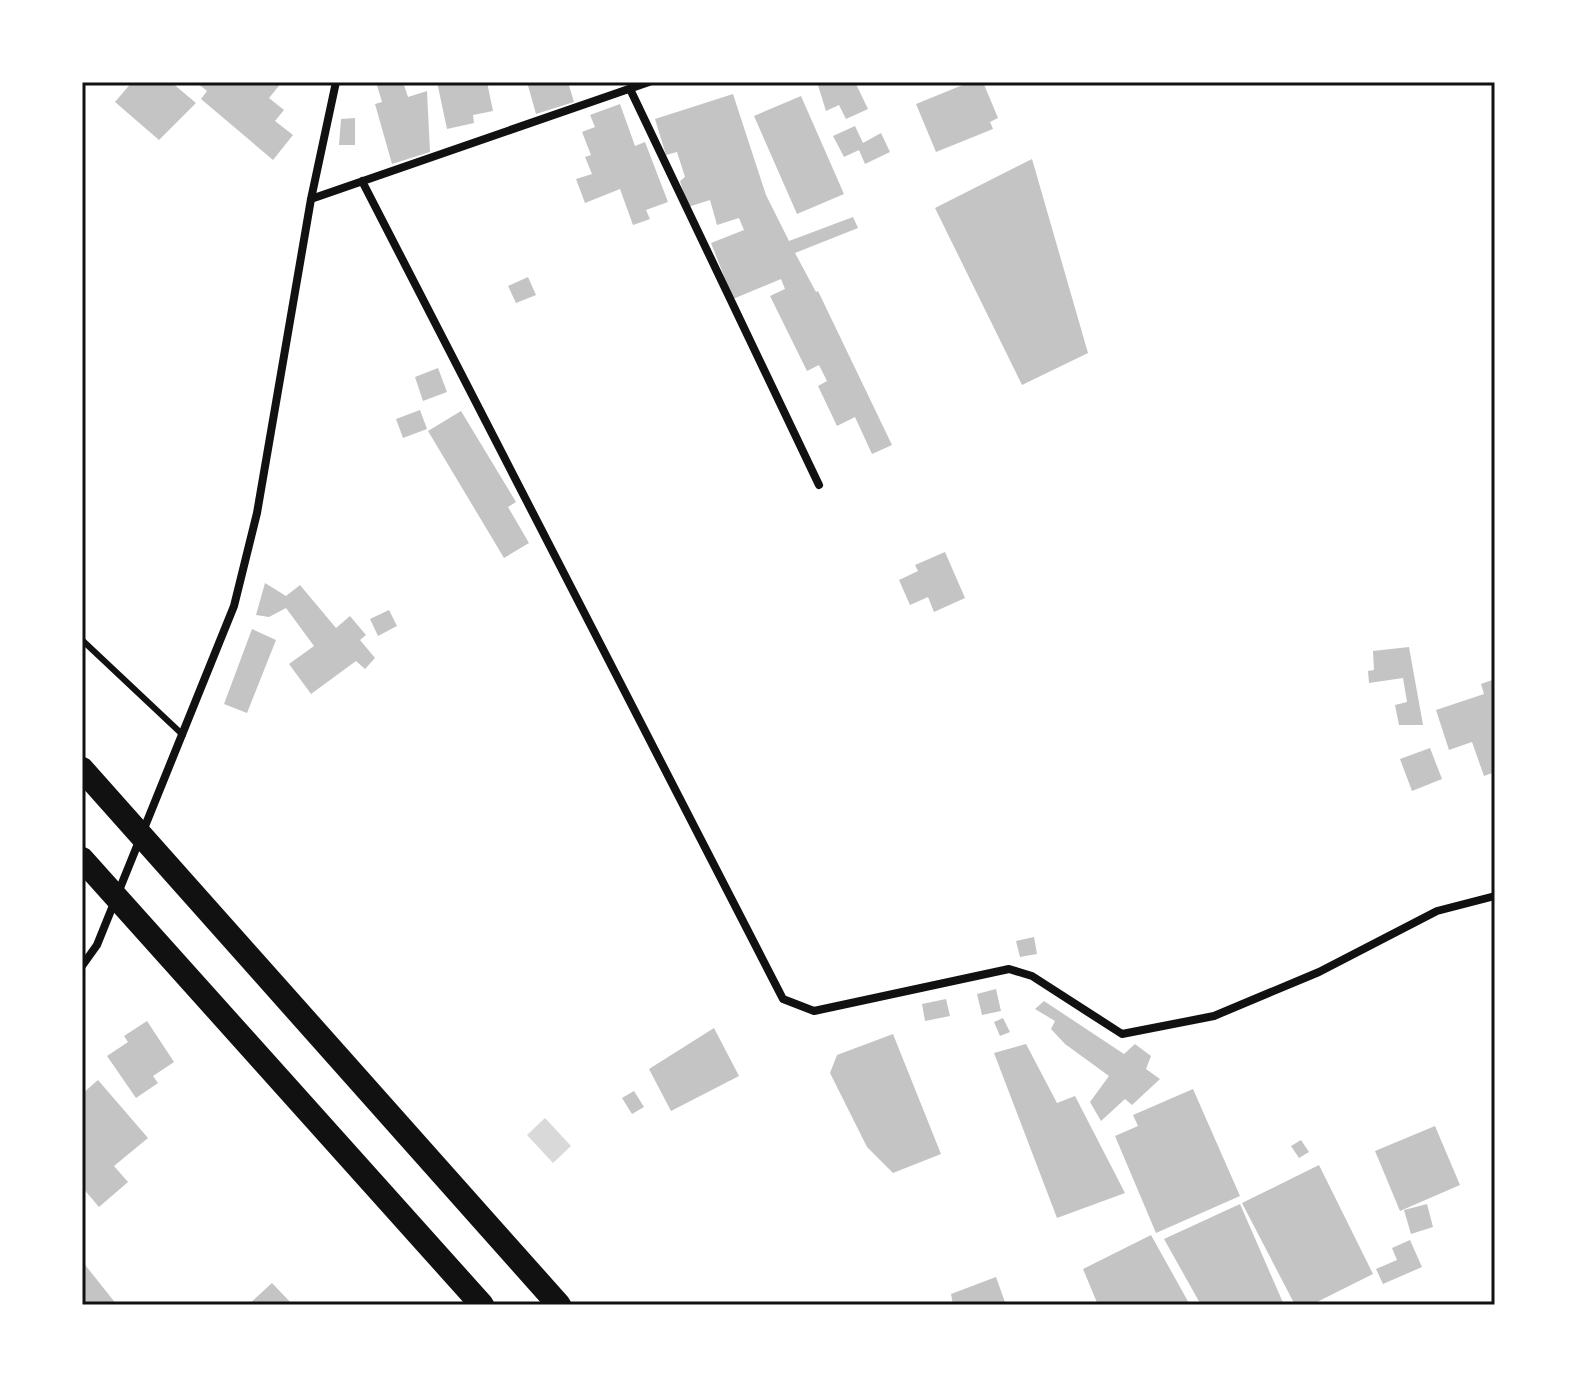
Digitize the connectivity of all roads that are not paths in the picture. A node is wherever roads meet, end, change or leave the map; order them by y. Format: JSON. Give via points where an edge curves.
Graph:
{"nodes":[{"id":1,"x":336,"y":82,"type":"edge"},
{"id":2,"x":649,"y":82,"type":"edge"},
{"id":3,"x":630,"y":89,"type":"junction"},
{"id":4,"x":362,"y":181,"type":"junction"},
{"id":5,"x":311,"y":199,"type":"junction"},
{"id":6,"x":819,"y":485,"type":"dead end"},
{"id":7,"x":82,"y":640,"type":"edge"},
{"id":8,"x":183,"y":735,"type":"junction"},
{"id":9,"x":82,"y":769,"type":"edge"},
{"id":10,"x":87,"y":865,"type":"edge"},
{"id":11,"x":1495,"y":896,"type":"edge"},
{"id":12,"x":82,"y":966,"type":"edge"},
{"id":13,"x":482,"y":1305,"type":"edge"},
{"id":14,"x":559,"y":1305,"type":"edge"}],
"edges":[{"from":1,"to":5,"type":"street"},
{"from":2,"to":3,"type":"street"},
{"from":3,"to":4,"type":"street"},
{"from":3,"to":6,"type":"street"},
{"from":4,"to":5,"type":"street"},
{"from":4,"to":11,"type":"street","via":[[783,999],[814,1011],[1009,969],[1032,976],[1122,1034],[1214,1016],[1319,972],[1437,911]]},
{"from":5,"to":8,"type":"street","via":[[257,513],[234,606]]},
{"from":7,"to":8,"type":"lane"},
{"from":8,"to":12,"type":"street","via":[[97,945]]},
{"from":9,"to":14,"type":"highway"},
{"from":10,"to":13,"type":"highway"}]}
